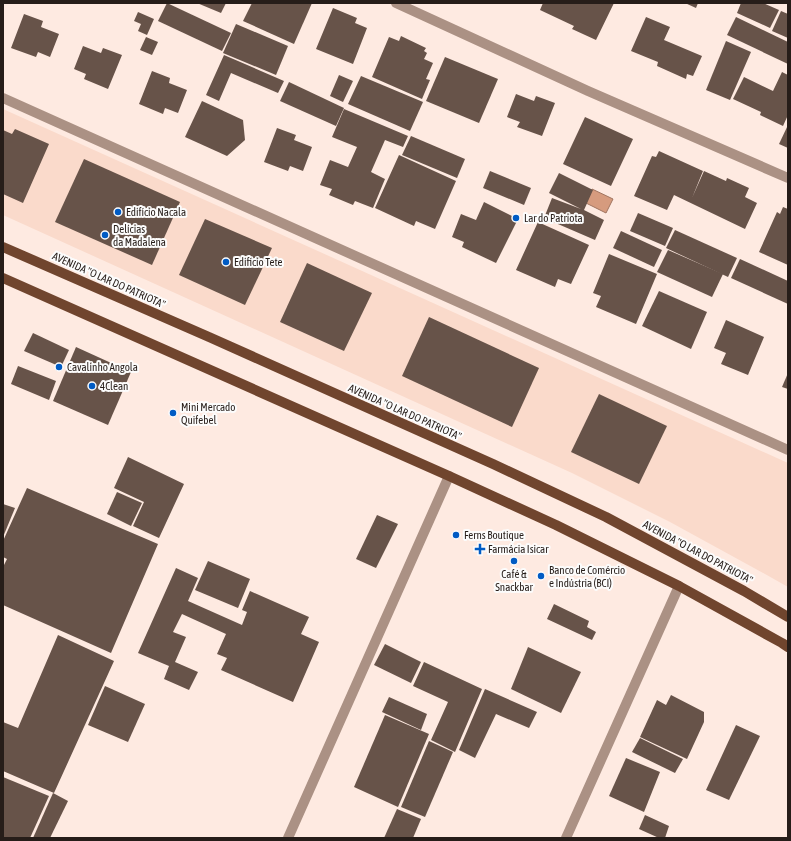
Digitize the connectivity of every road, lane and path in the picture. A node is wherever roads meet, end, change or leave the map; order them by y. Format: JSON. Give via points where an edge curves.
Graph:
{"nodes":[{"id":1,"x":396,"y":3,"type":"edge"},
{"id":2,"x":3,"y":98,"type":"edge"},
{"id":3,"x":788,"y":178,"type":"edge"},
{"id":4,"x":3,"y":246,"type":"edge"},
{"id":5,"x":3,"y":278,"type":"edge"},
{"id":6,"x":788,"y":450,"type":"edge"},
{"id":7,"x":449,"y":476,"type":"junction"},
{"id":8,"x":679,"y":586,"type":"junction"},
{"id":9,"x":788,"y":617,"type":"edge"},
{"id":10,"x":788,"y":647,"type":"edge"},
{"id":11,"x":288,"y":838,"type":"edge"},
{"id":12,"x":566,"y":838,"type":"edge"}],
"edges":[{"from":1,"to":3,"type":"street","via":[[588,91]]},
{"from":2,"to":6,"type":"street"},
{"from":4,"to":9,"type":"main road","name":"AVENIDA \"O LAR DO PATRIOTA\"","via":[[493,464],[606,517]]},
{"from":5,"to":7,"type":"main road"},
{"from":7,"to":8,"type":"main road"},
{"from":7,"to":11,"type":"street"},
{"from":8,"to":10,"type":"main road"},
{"from":8,"to":12,"type":"street"}]}
